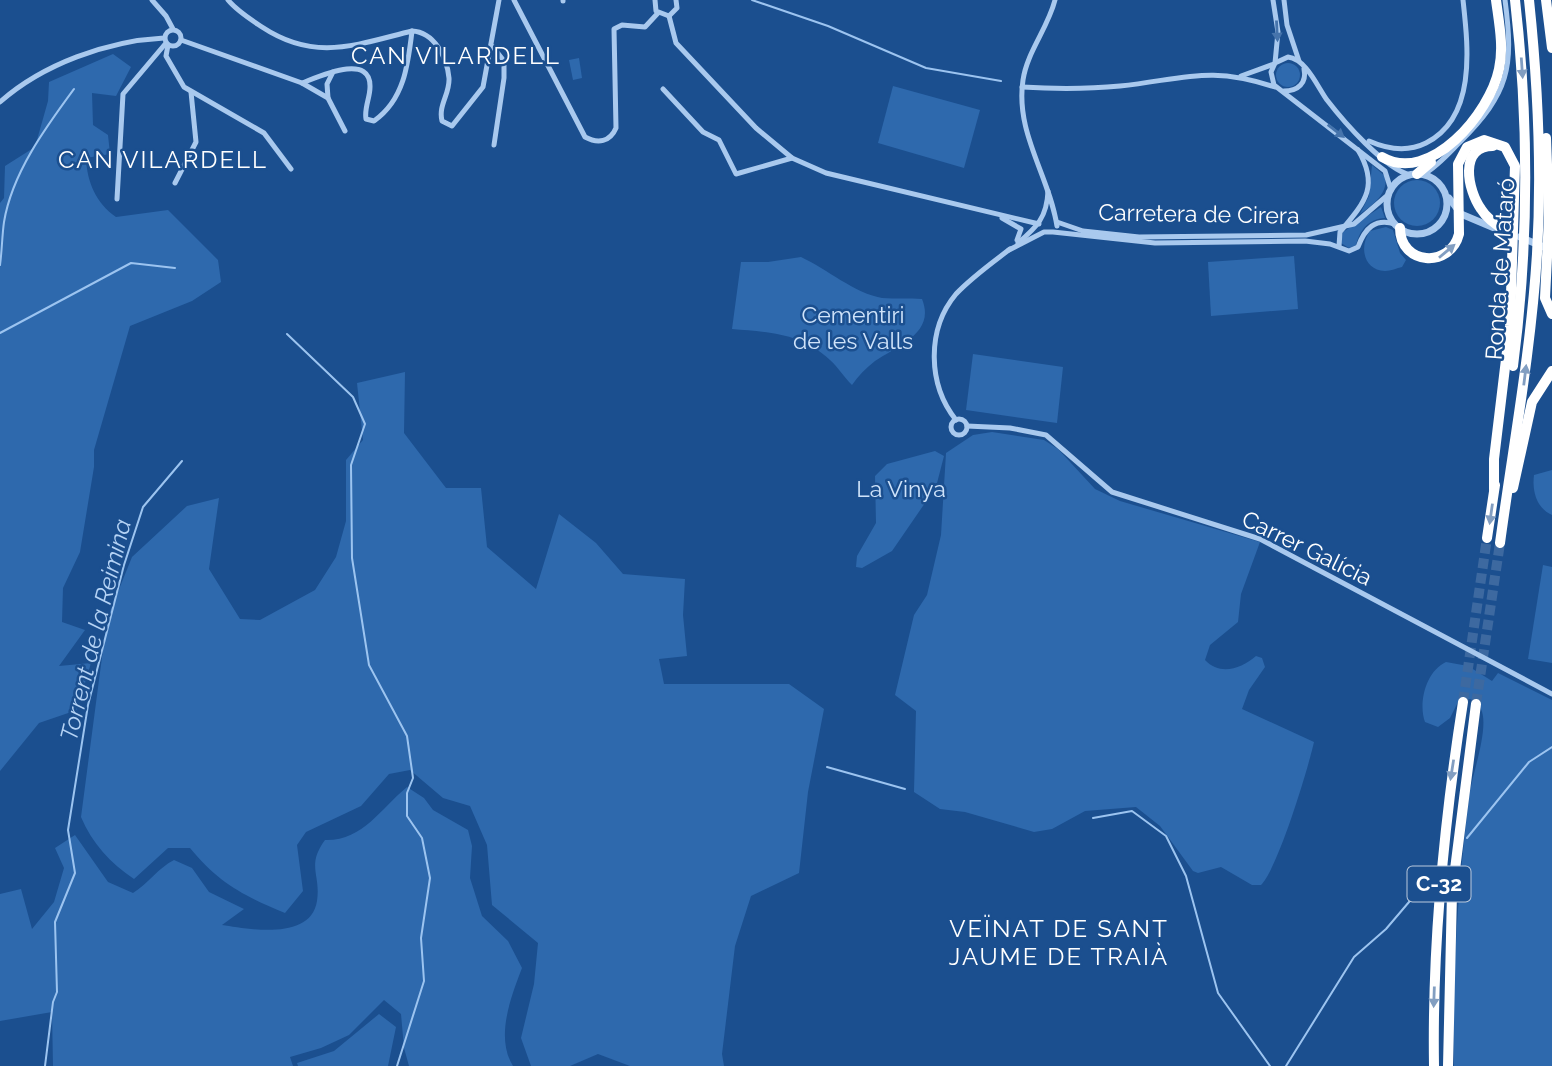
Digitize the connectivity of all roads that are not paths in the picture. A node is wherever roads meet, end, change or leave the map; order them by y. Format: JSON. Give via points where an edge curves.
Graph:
{"nodes":[{"id":1,"x":152,"y":0,"type":"edge"},
{"id":2,"x":228,"y":0,"type":"edge"},
{"id":3,"x":499,"y":0,"type":"edge"},
{"id":4,"x":514,"y":0,"type":"edge"},
{"id":5,"x":646,"y":0,"type":"edge"},
{"id":6,"x":676,"y":0,"type":"edge"},
{"id":7,"x":1055,"y":0,"type":"edge"},
{"id":8,"x":1273,"y":0,"type":"edge"},
{"id":9,"x":1284,"y":0,"type":"edge"},
{"id":10,"x":1463,"y":0,"type":"edge"},
{"id":11,"x":1496,"y":0,"type":"edge"},
{"id":12,"x":1505,"y":0,"type":"edge"},
{"id":13,"x":1516,"y":0,"type":"edge"},
{"id":14,"x":1531,"y":0,"type":"edge"},
{"id":15,"x":1546,"y":0,"type":"edge"},
{"id":16,"x":655,"y":1,"type":"edge"},
{"id":17,"x":658,"y":13,"type":"junction"},
{"id":18,"x":669,"y":16,"type":"junction"},
{"id":19,"x":173,"y":29,"type":"junction"},
{"id":20,"x":412,"y":31,"type":"junction"},
{"id":21,"x":181,"y":40,"type":"junction"},
{"id":22,"x":166,"y":42,"type":"junction"},
{"id":23,"x":492,"y":46,"type":"junction"},
{"id":24,"x":1552,"y":48,"type":"edge"},
{"id":25,"x":1299,"y":61,"type":"junction"},
{"id":26,"x":1275,"y":63,"type":"junction"},
{"id":27,"x":1304,"y":68,"type":"junction"},
{"id":28,"x":333,"y":72,"type":"junction"},
{"id":29,"x":1238,"y":76,"type":"junction"},
{"id":30,"x":302,"y":83,"type":"junction"},
{"id":31,"x":1022,"y":87,"type":"junction"},
{"id":32,"x":663,"y":89,"type":"dead end"},
{"id":33,"x":1280,"y":89,"type":"junction"},
{"id":34,"x":191,"y":92,"type":"junction"},
{"id":35,"x":328,"y":98,"type":"junction"},
{"id":36,"x":0,"y":102,"type":"edge"},
{"id":37,"x":345,"y":131,"type":"dead end"},
{"id":38,"x":1363,"y":138,"type":"junction"},
{"id":39,"x":494,"y":145,"type":"dead end"},
{"id":40,"x":1356,"y":146,"type":"junction"},
{"id":41,"x":1440,"y":152,"type":"junction"},
{"id":42,"x":1382,"y":157,"type":"junction"},
{"id":43,"x":792,"y":158,"type":"junction"},
{"id":44,"x":291,"y":169,"type":"dead end"},
{"id":45,"x":1417,"y":174,"type":"junction"},
{"id":46,"x":1438,"y":182,"type":"junction"},
{"id":47,"x":175,"y":183,"type":"dead end"},
{"id":48,"x":1048,"y":191,"type":"junction"},
{"id":49,"x":1390,"y":192,"type":"junction"},
{"id":50,"x":117,"y":199,"type":"dead end"},
{"id":51,"x":987,"y":211,"type":"junction"},
{"id":52,"x":1043,"y":217,"type":"junction"},
{"id":53,"x":1056,"y":220,"type":"junction"},
{"id":54,"x":1475,"y":222,"type":"junction"},
{"id":55,"x":1039,"y":224,"type":"junction"},
{"id":56,"x":1398,"y":226,"type":"junction"},
{"id":57,"x":1342,"y":229,"type":"junction"},
{"id":58,"x":1044,"y":232,"type":"junction"},
{"id":59,"x":1054,"y":232,"type":"junction"},
{"id":60,"x":1425,"y":233,"type":"junction"},
{"id":61,"x":1508,"y":234,"type":"junction"},
{"id":62,"x":1339,"y":246,"type":"junction"},
{"id":63,"x":1009,"y":250,"type":"junction"},
{"id":64,"x":1514,"y":252,"type":"junction"},
{"id":65,"x":1552,"y":252,"type":"edge"},
{"id":66,"x":1546,"y":275,"type":"junction"},
{"id":67,"x":1552,"y":306,"type":"edge"},
{"id":68,"x":1552,"y":314,"type":"edge"},
{"id":69,"x":1552,"y":371,"type":"edge"},
{"id":70,"x":956,"y":420,"type":"junction"},
{"id":71,"x":967,"y":426,"type":"junction"},
{"id":72,"x":1494,"y":489,"type":"junction"},
{"id":73,"x":1504,"y":515,"type":"junction"},
{"id":74,"x":1487,"y":538,"type":"tunnel mouth"},
{"id":75,"x":1500,"y":543,"type":"tunnel mouth"},
{"id":76,"x":1552,"y":694,"type":"edge"},
{"id":77,"x":1463,"y":702,"type":"tunnel mouth"},
{"id":78,"x":1476,"y":704,"type":"tunnel mouth"},
{"id":79,"x":1434,"y":1066,"type":"edge"},
{"id":80,"x":1448,"y":1066,"type":"edge"}],
"edges":[{"from":1,"to":19,"type":"street"},
{"from":2,"to":20,"type":"street","via":[[274,34],[320,50]]},
{"from":3,"to":23,"type":"street"},
{"from":4,"to":17,"type":"street","via":[[585,136],[593,141],[605,141],[616,128],[614,29],[622,24],[645,27]]},
{"from":5,"to":16,"type":"street"},
{"from":6,"to":18,"type":"street","via":[[677,8]]},
{"from":7,"to":31,"type":"street"},
{"from":8,"to":26,"type":"street","one_way":true,"via":[[1278,32]]},
{"from":9,"to":25,"type":"street"},
{"from":10,"to":38,"type":"street","via":[[1467,62],[1462,96],[1452,118],[1440,133],[1418,147],[1403,149]]},
{"from":11,"to":41,"type":"highway","via":[[1502,50],[1496,82],[1483,108]]},
{"from":12,"to":45,"type":"street","via":[[1509,54],[1503,86],[1476,126]]},
{"from":13,"to":72,"type":"highway","name":"Ronda de Mataró","one_way":true,"via":[[1527,195],[1520,304]]},
{"from":14,"to":66,"type":"highway","via":[[1540,37],[1547,152]]},
{"from":73,"to":14,"type":"highway","name":"Ronda de Mataró","one_way":true,"via":[[1527,366],[1537,256],[1540,144]]},
{"from":15,"to":24,"type":"highway"},
{"from":16,"to":17,"type":"street"},
{"from":17,"to":18,"type":"street"},
{"from":18,"to":43,"type":"street","via":[[677,43],[756,128]]},
{"from":19,"to":21,"type":"street"},
{"from":19,"to":22,"type":"street","via":[[167,32]]},
{"from":20,"to":23,"type":"street","via":[[422,31],[437,44],[449,77],[440,112],[442,121],[452,126],[483,87]]},
{"from":20,"to":28,"type":"street","via":[[398,94],[374,121],[366,119],[365,113],[371,83],[367,75],[348,67]]},
{"from":21,"to":22,"type":"street","via":[[176,46]]},
{"from":21,"to":30,"type":"street"},
{"from":22,"to":34,"type":"street","via":[[174,75]]},
{"from":22,"to":36,"type":"street","via":[[136,39],[73,60],[25,82]]},
{"from":22,"to":50,"type":"street","via":[[123,94]]},
{"from":23,"to":39,"type":"street","via":[[504,61]]},
{"from":25,"to":26,"type":"street","via":[[1287,57]]},
{"from":25,"to":27,"type":"street"},
{"from":26,"to":29,"type":"street"},
{"from":26,"to":33,"type":"street","via":[[1272,79]]},
{"from":27,"to":33,"type":"street","via":[[1303,84],[1291,91]]},
{"from":27,"to":38,"type":"street"},
{"from":28,"to":30,"type":"street"},
{"from":28,"to":35,"type":"street","via":[[327,84]]},
{"from":29,"to":31,"type":"street","via":[[1193,73],[1118,86]]},
{"from":29,"to":33,"type":"street"},
{"from":30,"to":35,"type":"street"},
{"from":31,"to":48,"type":"street","via":[[1024,127]]},
{"from":32,"to":43,"type":"street","via":[[703,132],[719,140],[737,174]]},
{"from":33,"to":40,"type":"street","one_way":true},
{"from":34,"to":44,"type":"street","via":[[264,133]]},
{"from":34,"to":47,"type":"street","via":[[196,142]]},
{"from":35,"to":37,"type":"street"},
{"from":38,"to":42,"type":"street"},
{"from":40,"to":49,"type":"street","via":[[1389,175]]},
{"from":40,"to":57,"type":"street","via":[[1368,170],[1369,187],[1361,208]]},
{"from":41,"to":42,"type":"highway","via":[[1410,165]]},
{"from":41,"to":45,"type":"highway"},
{"from":42,"to":45,"type":"street","via":[[1392,169]]},
{"from":43,"to":51,"type":"street","via":[[826,173]]},
{"from":45,"to":46,"type":"street"},
{"from":45,"to":49,"type":"street","via":[[1397,182]]},
{"from":46,"to":54,"type":"street","via":[[1455,209]]},
{"from":46,"to":60,"type":"street","via":[[1446,194],[1446,211],[1440,223]]},
{"from":48,"to":52,"type":"street"},
{"from":48,"to":53,"type":"street"},
{"from":49,"to":56,"type":"street","via":[[1388,209]]},
{"from":49,"to":57,"type":"street","name":"Carretera de Cirera","via":[[1363,219]]},
{"from":51,"to":55,"type":"street"},
{"from":51,"to":63,"type":"street","via":[[1021,229]]},
{"from":52,"to":53,"type":"street","name":"Carretera de Cirera"},
{"from":52,"to":55,"type":"street"},
{"from":53,"to":57,"type":"street","name":"Carretera de Cirera","via":[[1083,231],[1139,237],[1306,235]]},
{"from":53,"to":59,"type":"street"},
{"from":54,"to":60,"type":"street","via":[[1453,219]]},
{"from":54,"to":61,"type":"street"},
{"from":55,"to":58,"type":"street"},
{"from":55,"to":63,"type":"street"},
{"from":56,"to":60,"type":"street"},
{"from":56,"to":62,"type":"street","via":[[1382,221],[1372,224],[1352,250]]},
{"from":56,"to":64,"type":"highway","one_way":true,"via":[[1405,246],[1418,257],[1438,258],[1450,251],[1459,234],[1459,160],[1476,142],[1494,141],[1508,150],[1514,162]]},
{"from":57,"to":62,"type":"street"},
{"from":58,"to":59,"type":"street","name":"Carretera de Cirera"},
{"from":58,"to":63,"type":"street"},
{"from":59,"to":62,"type":"street","name":"Carretera de Cirera","via":[[1140,243],[1296,241]]},
{"from":61,"to":64,"type":"highway","via":[[1483,213],[1470,183],[1470,160],[1487,146],[1501,149],[1510,161]]},
{"from":61,"to":65,"type":"street"},
{"from":63,"to":70,"type":"street","via":[[955,296],[936,338],[935,377]]},
{"from":64,"to":72,"type":"highway"},
{"from":66,"to":67,"type":"highway"},
{"from":66,"to":68,"type":"highway","via":[[1545,298]]},
{"from":69,"to":73,"type":"highway","via":[[1532,402]]},
{"from":70,"to":71,"type":"street"},
{"from":70,"to":71,"type":"street","via":[[952,426],[955,433],[964,433]]},
{"from":71,"to":76,"type":"street","name":"Carrer Galícia","via":[[1046,435],[1112,492],[1260,539]]},
{"from":72,"to":74,"type":"highway","name":"Ronda de Mataró","one_way":true},
{"from":73,"to":75,"type":"highway"},
{"from":77,"to":79,"type":"highway","number":"C-32","one_way":true,"via":[[1438,890]]},
{"from":78,"to":80,"type":"highway","number":"C-32","via":[[1452,893]]}]}
